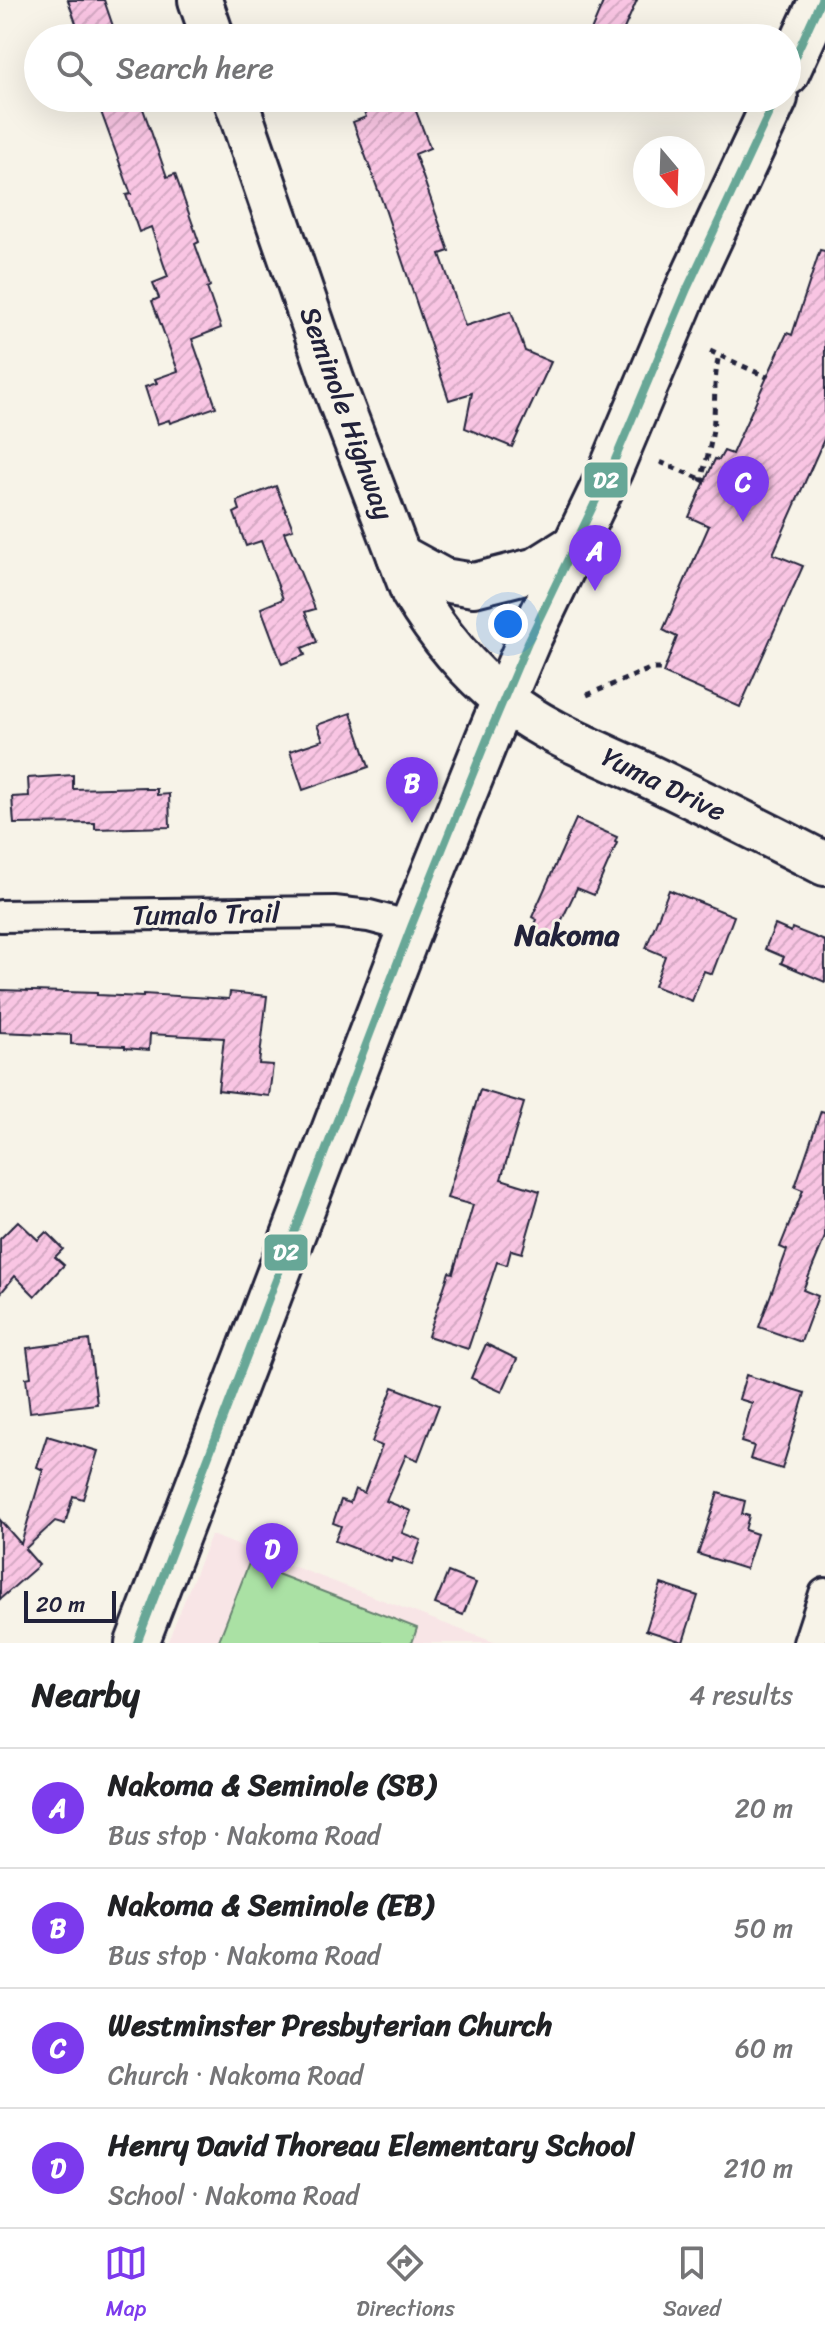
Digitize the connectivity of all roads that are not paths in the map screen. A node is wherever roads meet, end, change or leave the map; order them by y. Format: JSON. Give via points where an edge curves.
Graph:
{"nodes":[{"id":1,"x":200,"y":0,"type":"edge"},
{"id":2,"x":821,"y":0,"type":"edge"},
{"id":3,"x":208,"y":24,"type":"edge"},
{"id":4,"x":801,"y":44,"type":"edge"},
{"id":5,"x":240,"y":112,"type":"edge"},
{"id":6,"x":769,"y":112,"type":"edge"},
{"id":7,"x":575,"y":545,"type":"junction"},
{"id":8,"x":399,"y":556,"type":"junction"},
{"id":9,"x":504,"y":700,"type":"junction"},
{"id":10,"x":825,"y":864,"type":"edge"},
{"id":11,"x":0,"y":916,"type":"edge"},
{"id":12,"x":411,"y":927,"type":"junction"},
{"id":13,"x":825,"y":1594,"type":"edge"},
{"id":14,"x":137,"y":1643,"type":"edge"},
{"id":15,"x":809,"y":1643,"type":"edge"}],
"edges":[{"from":1,"to":3,"type":"main road"},
{"from":2,"to":4,"type":"main road"},
{"from":5,"to":8,"type":"main road","name":"Seminole Highway"},
{"from":6,"to":7,"type":"main road"},
{"from":7,"to":8,"type":"main road","via":[[537,569],[474,585],[443,580]]},
{"from":7,"to":9,"type":"main road"},
{"from":8,"to":9,"type":"main road","name":"Seminole Highway","via":[[431,622]]},
{"from":9,"to":10,"type":"main road","name":"Yuma Drive","via":[[540,724]]},
{"from":9,"to":12,"type":"main road"},
{"from":11,"to":12,"type":"street","name":"Tumalo Trail","via":[[334,912]]},
{"from":12,"to":14,"type":"main road"},
{"from":13,"to":15,"type":"street"}]}
